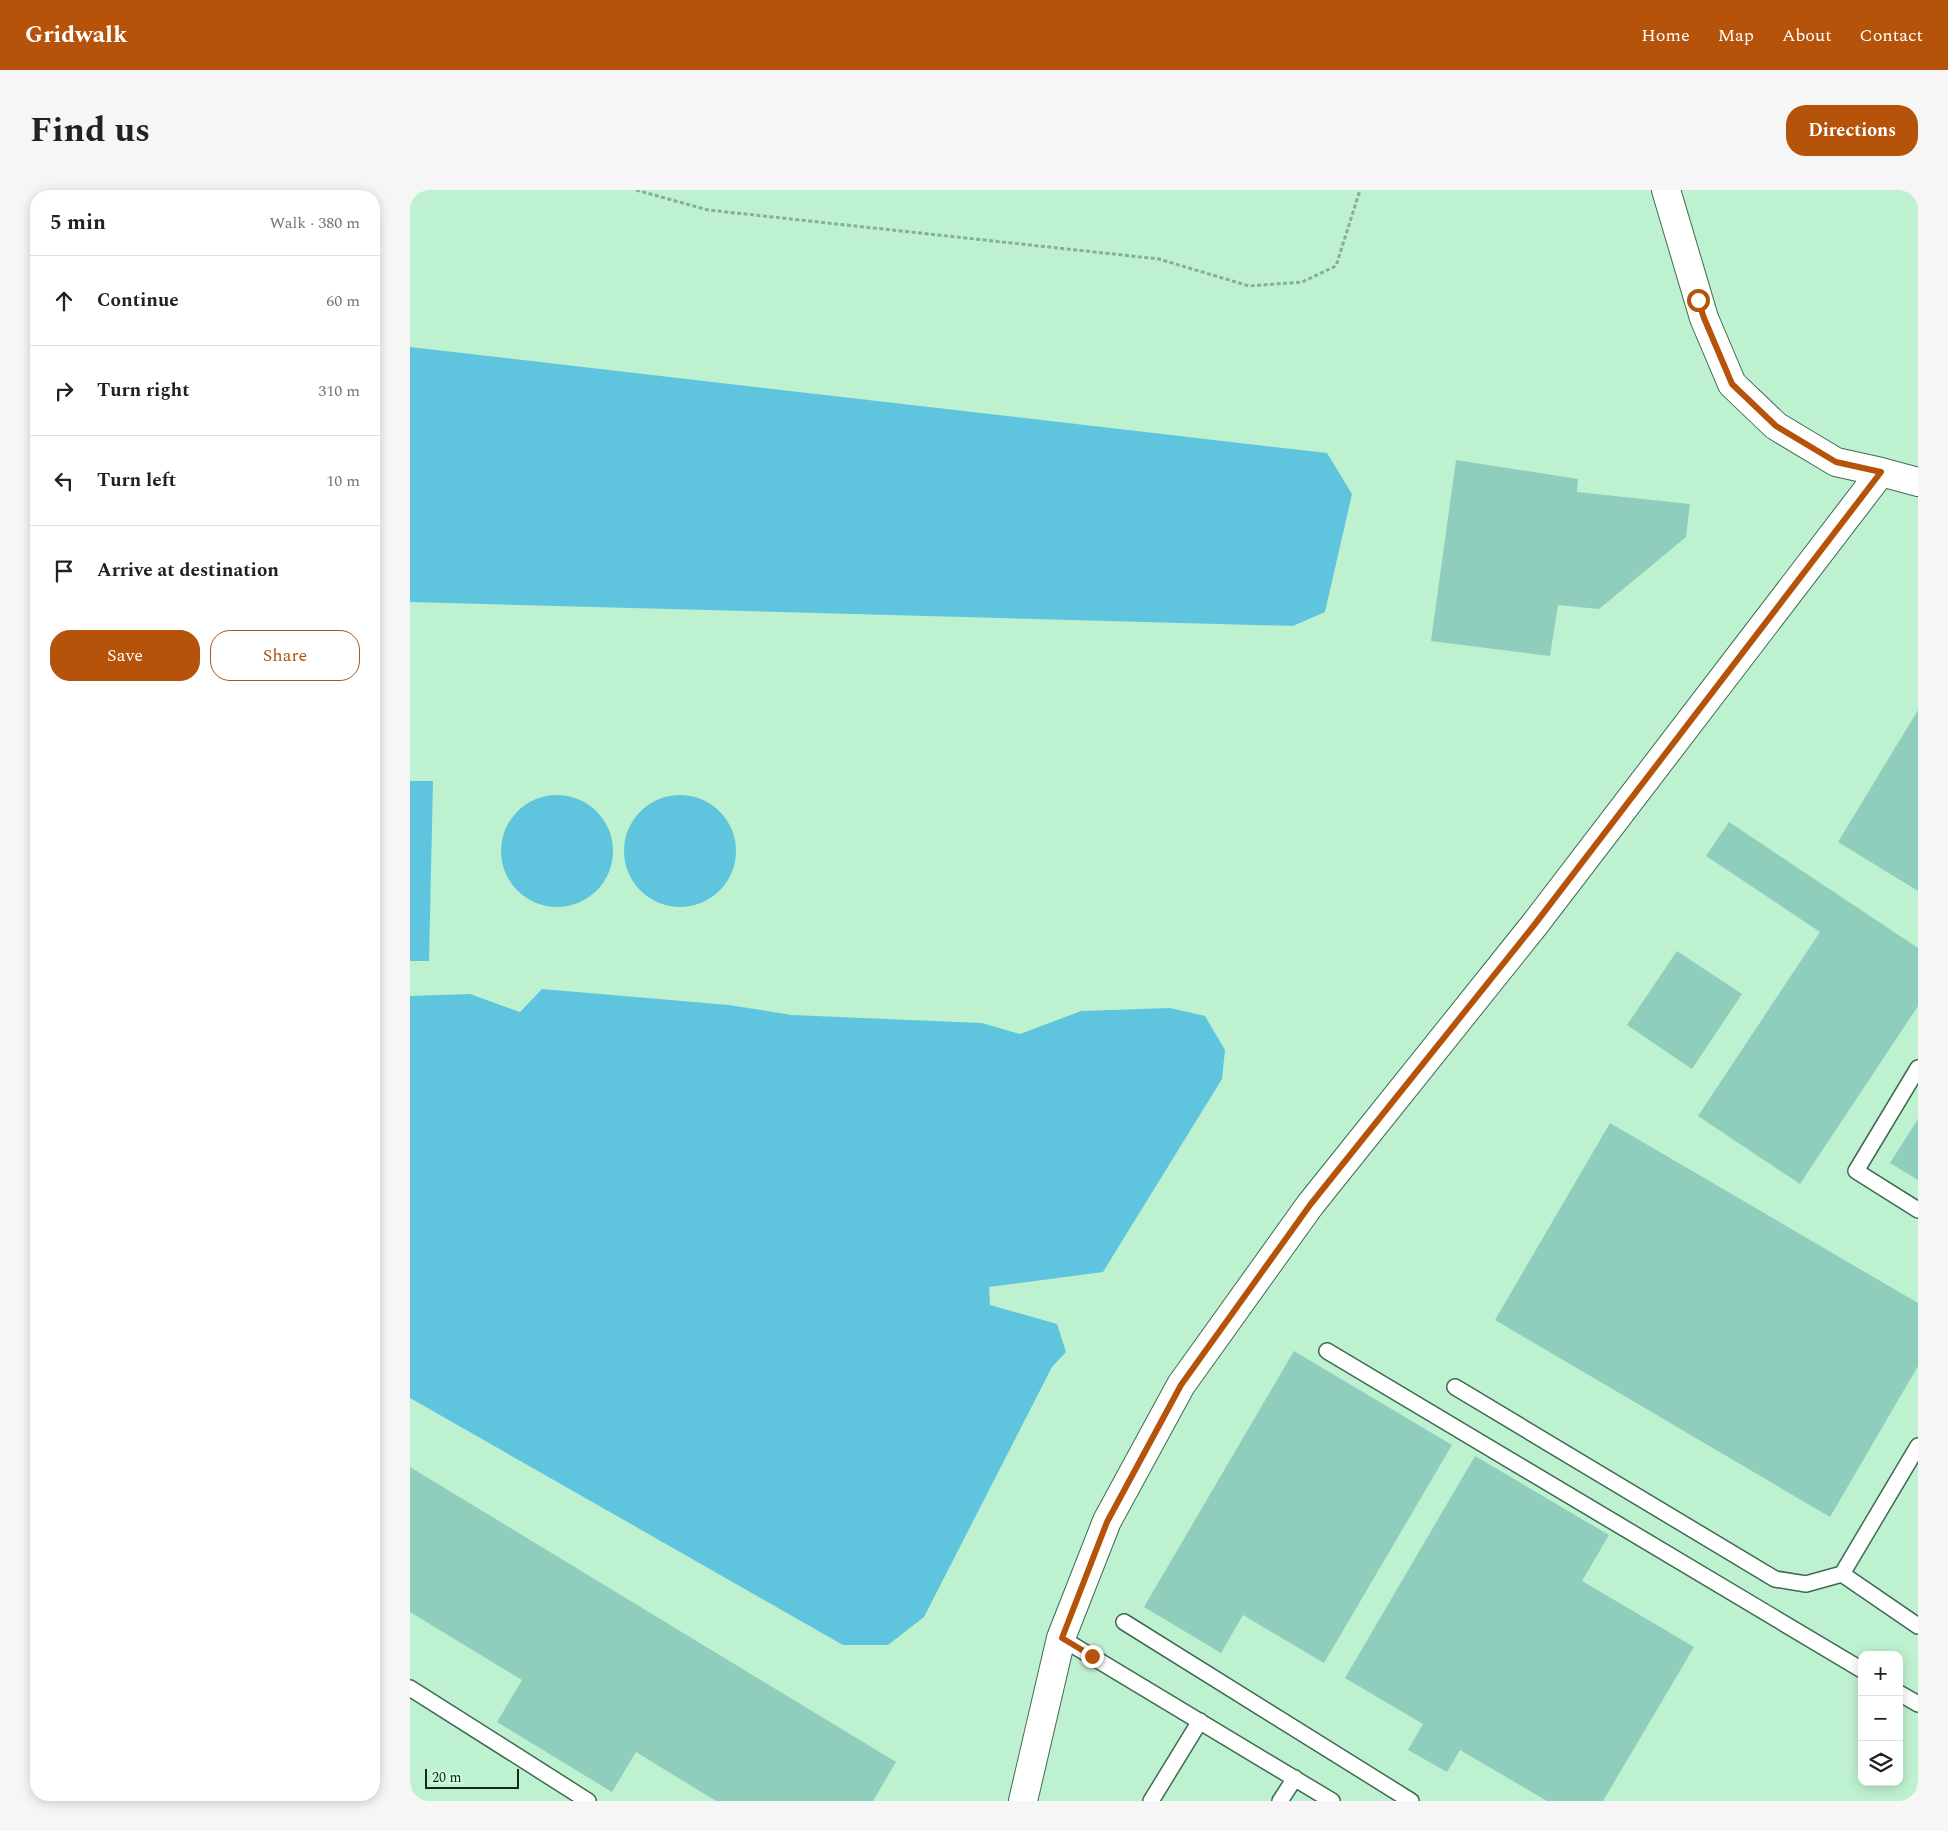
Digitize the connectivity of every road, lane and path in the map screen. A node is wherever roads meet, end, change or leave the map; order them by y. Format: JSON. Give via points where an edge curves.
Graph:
{"nodes":[{"id":1,"x":636,"y":190,"type":"edge"},
{"id":2,"x":1360,"y":190,"type":"edge"},
{"id":3,"x":1666,"y":190,"type":"edge"},
{"id":4,"x":1881,"y":472,"type":"junction"},
{"id":5,"x":1918,"y":482,"type":"edge"},
{"id":6,"x":1918,"y":1068,"type":"edge"},
{"id":7,"x":1918,"y":1210,"type":"edge"},
{"id":8,"x":1327,"y":1351,"type":"dead end"},
{"id":9,"x":1455,"y":1387,"type":"dead end"},
{"id":10,"x":1918,"y":1446,"type":"edge"},
{"id":11,"x":1842,"y":1574,"type":"junction"},
{"id":12,"x":1124,"y":1622,"type":"dead end"},
{"id":13,"x":1918,"y":1626,"type":"edge"},
{"id":14,"x":1062,"y":1638,"type":"junction"},
{"id":15,"x":1858,"y":1668,"type":"edge"},
{"id":16,"x":410,"y":1688,"type":"edge"},
{"id":17,"x":1903,"y":1695,"type":"edge"},
{"id":18,"x":1918,"y":1704,"type":"edge"},
{"id":19,"x":1200,"y":1721,"type":"junction"},
{"id":20,"x":1295,"y":1778,"type":"junction"},
{"id":21,"x":588,"y":1801,"type":"edge"},
{"id":22,"x":1023,"y":1801,"type":"edge"},
{"id":23,"x":1151,"y":1801,"type":"edge"},
{"id":24,"x":1280,"y":1801,"type":"edge"},
{"id":25,"x":1332,"y":1801,"type":"edge"},
{"id":26,"x":1411,"y":1801,"type":"edge"}],
"edges":[{"from":1,"to":2,"type":"path","via":[[708,210],[1159,259],[1249,286],[1302,282],[1336,266]]},
{"from":3,"to":4,"type":"street","via":[[1704,318],[1732,384],[1776,426],[1836,462]]},
{"from":4,"to":5,"type":"street"},
{"from":4,"to":14,"type":"street","via":[[1535,924],[1310,1205],[1181,1385],[1107,1522]]},
{"from":6,"to":7,"type":"lane","via":[[1856,1170]]},
{"from":8,"to":15,"type":"lane"},
{"from":9,"to":11,"type":"lane","via":[[1775,1579],[1806,1584]]},
{"from":10,"to":11,"type":"lane"},
{"from":11,"to":13,"type":"lane"},
{"from":12,"to":26,"type":"lane"},
{"from":14,"to":19,"type":"lane"},
{"from":14,"to":22,"type":"street"},
{"from":16,"to":21,"type":"lane"},
{"from":17,"to":18,"type":"lane"},
{"from":19,"to":20,"type":"lane"},
{"from":19,"to":23,"type":"lane"},
{"from":20,"to":24,"type":"lane"},
{"from":20,"to":25,"type":"lane"}]}
